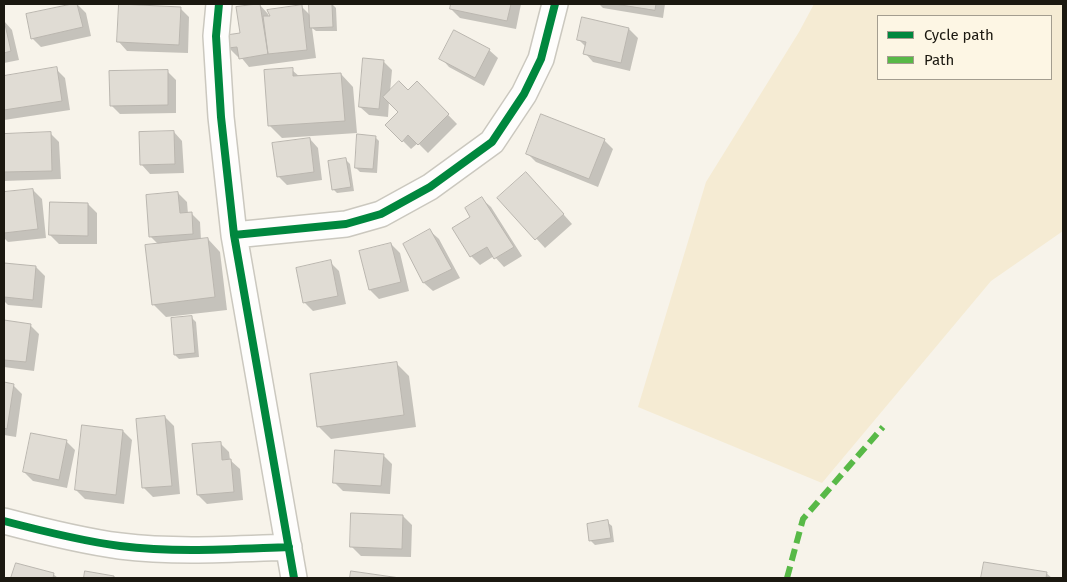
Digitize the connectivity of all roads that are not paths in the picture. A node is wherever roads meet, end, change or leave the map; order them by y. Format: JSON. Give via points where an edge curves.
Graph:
{"nodes":[{"id":1,"x":219,"y":4,"type":"edge"},
{"id":2,"x":555,"y":4,"type":"edge"},
{"id":3,"x":234,"y":234,"type":"junction"},
{"id":4,"x":4,"y":521,"type":"edge"},
{"id":5,"x":289,"y":548,"type":"junction"},
{"id":6,"x":294,"y":578,"type":"edge"}],
"edges":[{"from":1,"to":3,"type":"street","via":[[216,36],[221,117]]},
{"from":2,"to":3,"type":"street","via":[[541,59],[519,102],[492,142],[430,187],[381,214],[346,224]]},
{"from":3,"to":5,"type":"street"},
{"from":4,"to":5,"type":"street","via":[[120,546],[203,551]]},
{"from":5,"to":6,"type":"street"}]}
